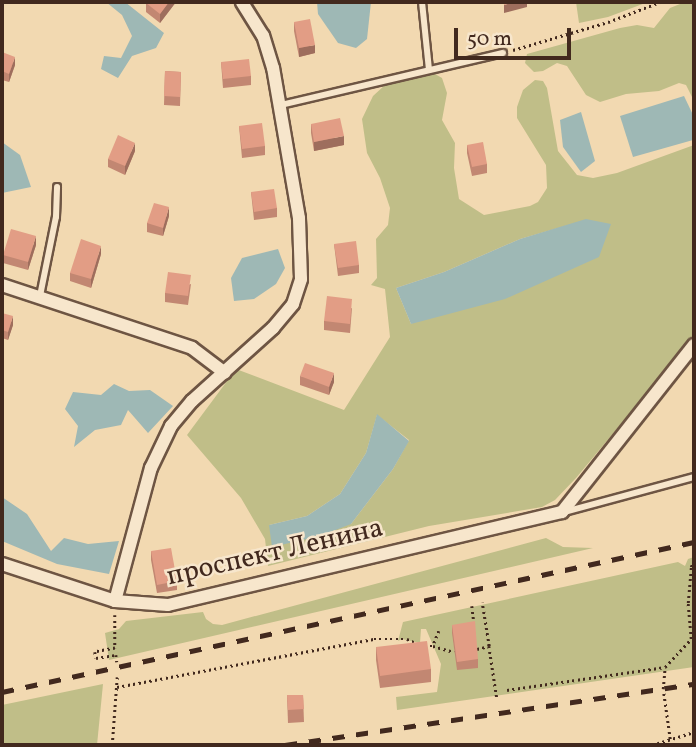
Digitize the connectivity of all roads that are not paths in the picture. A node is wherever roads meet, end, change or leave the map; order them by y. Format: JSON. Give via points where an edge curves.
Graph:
{"nodes":[{"id":1,"x":242,"y":2,"type":"edge"},
{"id":2,"x":422,"y":2,"type":"edge"},
{"id":3,"x":503,"y":53,"type":"road end"},
{"id":4,"x":429,"y":70,"type":"junction"},
{"id":5,"x":281,"y":105,"type":"junction"},
{"id":6,"x":57,"y":187,"type":"dead end"},
{"id":7,"x":2,"y":285,"type":"edge"},
{"id":8,"x":40,"y":296,"type":"junction"},
{"id":9,"x":694,"y":345,"type":"edge"},
{"id":10,"x":225,"y":373,"type":"junction"},
{"id":11,"x":694,"y":477,"type":"edge"},
{"id":12,"x":562,"y":512,"type":"junction"},
{"id":13,"x":2,"y":564,"type":"edge"},
{"id":14,"x":115,"y":601,"type":"junction"}],
"edges":[{"from":1,"to":5,"type":"street","via":[[263,36]]},
{"from":2,"to":4,"type":"lane"},
{"from":3,"to":4,"type":"lane"},
{"from":4,"to":5,"type":"lane"},
{"from":5,"to":10,"type":"street","via":[[299,218],[301,279],[293,304]]},
{"from":6,"to":8,"type":"lane","via":[[56,217]]},
{"from":7,"to":8,"type":"street"},
{"from":8,"to":10,"type":"street","via":[[192,348]]},
{"from":9,"to":12,"type":"street"},
{"from":10,"to":14,"type":"street","via":[[171,426],[151,468]]},
{"from":11,"to":12,"type":"lane"},
{"from":12,"to":14,"type":"street","name":"проспект Ленина","via":[[168,605]]},
{"from":13,"to":14,"type":"street","name":"проспект Ленина"}]}
